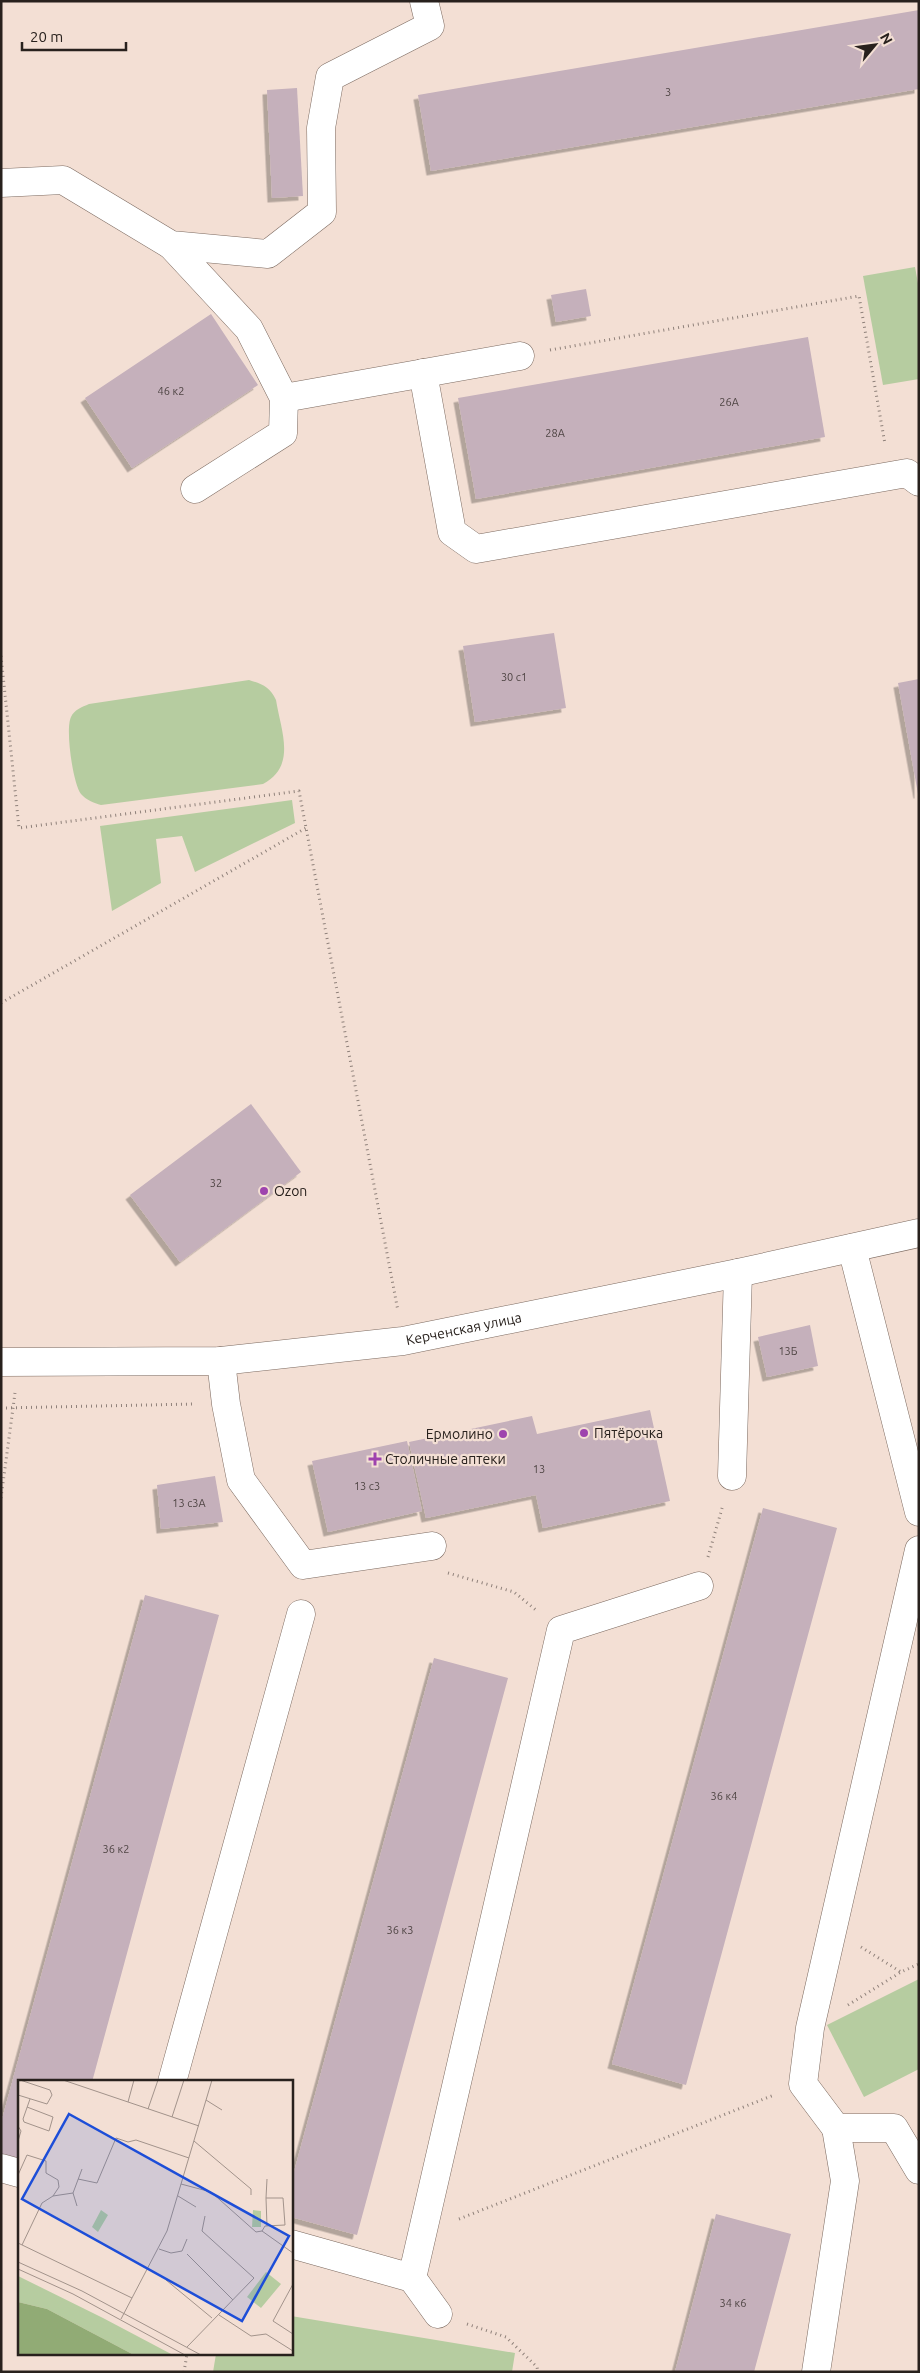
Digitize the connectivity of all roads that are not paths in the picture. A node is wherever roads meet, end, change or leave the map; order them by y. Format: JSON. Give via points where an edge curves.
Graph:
{"nodes":[{"id":1,"x":424,"y":1,"type":"edge"},
{"id":2,"x":1,"y":183,"type":"edge"},
{"id":3,"x":171,"y":245,"type":"junction"},
{"id":4,"x":520,"y":356,"type":"road end"},
{"id":5,"x":423,"y":373,"type":"junction"},
{"id":6,"x":284,"y":398,"type":"junction"},
{"id":7,"x":919,"y":482,"type":"edge"},
{"id":8,"x":195,"y":489,"type":"dead end"},
{"id":9,"x":919,"y":1233,"type":"edge"},
{"id":10,"x":852,"y":1248,"type":"junction"},
{"id":11,"x":738,"y":1273,"type":"junction"},
{"id":12,"x":10,"y":1362,"type":"edge"},
{"id":13,"x":221,"y":1362,"type":"junction"},
{"id":14,"x":732,"y":1476,"type":"road end"},
{"id":15,"x":919,"y":1512,"type":"edge"},
{"id":16,"x":919,"y":1550,"type":"edge"},
{"id":17,"x":436,"y":1558,"type":"road end"},
{"id":18,"x":699,"y":1586,"type":"road end"},
{"id":19,"x":301,"y":1614,"type":"dead end"},
{"id":20,"x":173,"y":2080,"type":"edge"},
{"id":21,"x":836,"y":2128,"type":"junction"},
{"id":22,"x":911,"y":2140,"type":"edge"},
{"id":23,"x":1,"y":2168,"type":"edge"},
{"id":24,"x":919,"y":2170,"type":"edge"},
{"id":25,"x":18,"y":2173,"type":"edge"},
{"id":26,"x":292,"y":2244,"type":"edge"},
{"id":27,"x":412,"y":2278,"type":"junction"},
{"id":28,"x":438,"y":2314,"type":"road end"},
{"id":29,"x":816,"y":2372,"type":"edge"}],
"edges":[{"from":1,"to":3,"type":"street","via":[[430,26],[330,77],[320,128],[322,212],[268,254]]},
{"from":2,"to":3,"type":"street","via":[[63,180]]},
{"from":3,"to":6,"type":"street","via":[[249,329]]},
{"from":4,"to":5,"type":"street"},
{"from":5,"to":6,"type":"street"},
{"from":5,"to":7,"type":"street","via":[[452,532],[476,549],[891,476],[907,474]]},
{"from":6,"to":8,"type":"street","via":[[282,433]]},
{"from":9,"to":10,"type":"street","name":"Керченская улица"},
{"from":10,"to":11,"type":"street","name":"Керченская улица"},
{"from":10,"to":15,"type":"street"},
{"from":11,"to":13,"type":"street","name":"Керченская улица","via":[[403,1341]]},
{"from":11,"to":14,"type":"street"},
{"from":12,"to":13,"type":"street","name":"Керченская улица"},
{"from":13,"to":17,"type":"street","via":[[240,1480],[303,1565]]},
{"from":16,"to":21,"type":"street","via":[[810,2028],[803,2084]]},
{"from":18,"to":27,"type":"street","via":[[561,1630]]},
{"from":19,"to":20,"type":"street"},
{"from":21,"to":22,"type":"street","via":[[894,2128]]},
{"from":21,"to":29,"type":"street","via":[[845,2181]]},
{"from":22,"to":24,"type":"street"},
{"from":23,"to":25,"type":"street"},
{"from":26,"to":27,"type":"street"},
{"from":27,"to":28,"type":"street"}]}
